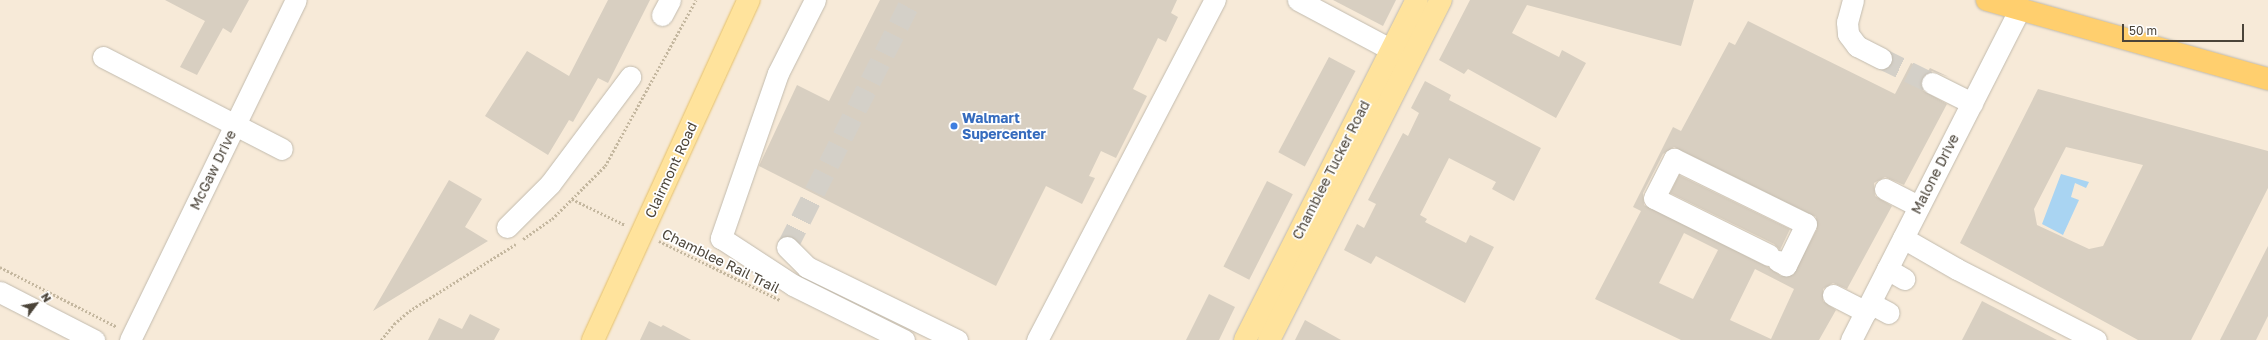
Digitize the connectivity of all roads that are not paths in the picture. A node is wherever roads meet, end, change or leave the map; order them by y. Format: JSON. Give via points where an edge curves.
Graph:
{"nodes":[{"id":1,"x":296,"y":0,"type":"edge"},
{"id":2,"x":749,"y":0,"type":"edge"},
{"id":3,"x":815,"y":0,"type":"edge"},
{"id":4,"x":1215,"y":0,"type":"edge"},
{"id":5,"x":1298,"y":0,"type":"edge"},
{"id":6,"x":1417,"y":0,"type":"edge"},
{"id":7,"x":1441,"y":0,"type":"edge"},
{"id":8,"x":1853,"y":0,"type":"edge"},
{"id":9,"x":1987,"y":0,"type":"edge"},
{"id":10,"x":2020,"y":8,"type":"junction"},
{"id":11,"x":1392,"y":50,"type":"junction"},
{"id":12,"x":103,"y":57,"type":"dead end"},
{"id":13,"x":1881,"y":58,"type":"tunnel mouth"},
{"id":14,"x":630,"y":77,"type":"dead end"},
{"id":15,"x":2268,"y":78,"type":"edge"},
{"id":16,"x":1932,"y":83,"type":"tunnel mouth"},
{"id":17,"x":1972,"y":103,"type":"junction"},
{"id":18,"x":236,"y":124,"type":"junction"},
{"id":19,"x":282,"y":149,"type":"dead end"},
{"id":20,"x":1885,"y":189,"type":"dead end"},
{"id":21,"x":1919,"y":206,"type":"junction"},
{"id":22,"x":507,"y":228,"type":"dead end"},
{"id":23,"x":1903,"y":238,"type":"junction"},
{"id":24,"x":787,"y":247,"type":"dead end"},
{"id":25,"x":1773,"y":258,"type":"joint"},
{"id":26,"x":0,"y":292,"type":"edge"},
{"id":27,"x":1832,"y":295,"type":"dead end"},
{"id":28,"x":1868,"y":308,"type":"junction"},
{"id":29,"x":1889,"y":313,"type":"dead end"},
{"id":30,"x":94,"y":340,"type":"edge"},
{"id":31,"x":130,"y":340,"type":"edge"},
{"id":32,"x":593,"y":340,"type":"edge"},
{"id":33,"x":904,"y":340,"type":"edge"},
{"id":34,"x":957,"y":340,"type":"edge"},
{"id":35,"x":1037,"y":340,"type":"edge"},
{"id":36,"x":1245,"y":340,"type":"edge"},
{"id":37,"x":1269,"y":340,"type":"edge"},
{"id":38,"x":1851,"y":340,"type":"edge"},
{"id":39,"x":2096,"y":340,"type":"edge"}],
"edges":[{"from":1,"to":18,"type":"street","name":"McGaw Drive"},
{"from":2,"to":32,"type":"main road","name":"Clairmont Road","bridge":true},
{"from":3,"to":33,"type":"street","via":[[778,73],[721,238],[793,285]]},
{"from":4,"to":35,"type":"street"},
{"from":5,"to":11,"type":"street"},
{"from":6,"to":11,"type":"main road","name":"Chamblee Tucker Road"},
{"from":7,"to":37,"type":"main road","name":"Chamblee Tucker Road"},
{"from":8,"to":13,"type":"street","via":[[1847,22],[1848,34],[1857,46]]},
{"from":9,"to":10,"type":"highway"},
{"from":10,"to":15,"type":"highway"},
{"from":10,"to":17,"type":"street","name":"Malone Drive"},
{"from":11,"to":36,"type":"main road","name":"Chamblee Tucker Road"},
{"from":12,"to":18,"type":"street"},
{"from":14,"to":22,"type":"street","via":[[550,184]]},
{"from":16,"to":17,"type":"street"},
{"from":17,"to":21,"type":"street","name":"Malone Drive"},
{"from":18,"to":19,"type":"street"},
{"from":18,"to":31,"type":"street","name":"McGaw Drive"},
{"from":20,"to":21,"type":"street"},
{"from":21,"to":23,"type":"street","name":"Malone Drive"},
{"from":23,"to":28,"type":"street","name":"Malone Drive","via":[[1896,274]]},
{"from":23,"to":39,"type":"street","via":[[1956,269]]},
{"from":24,"to":34,"type":"street","via":[[807,267]]},
{"from":25,"to":25,"type":"street","via":[[1786,265],[1806,224],[1674,159],[1654,198]]},
{"from":26,"to":30,"type":"street"},
{"from":27,"to":28,"type":"street"},
{"from":28,"to":29,"type":"street"},
{"from":28,"to":38,"type":"street","name":"Malone Drive"}]}
